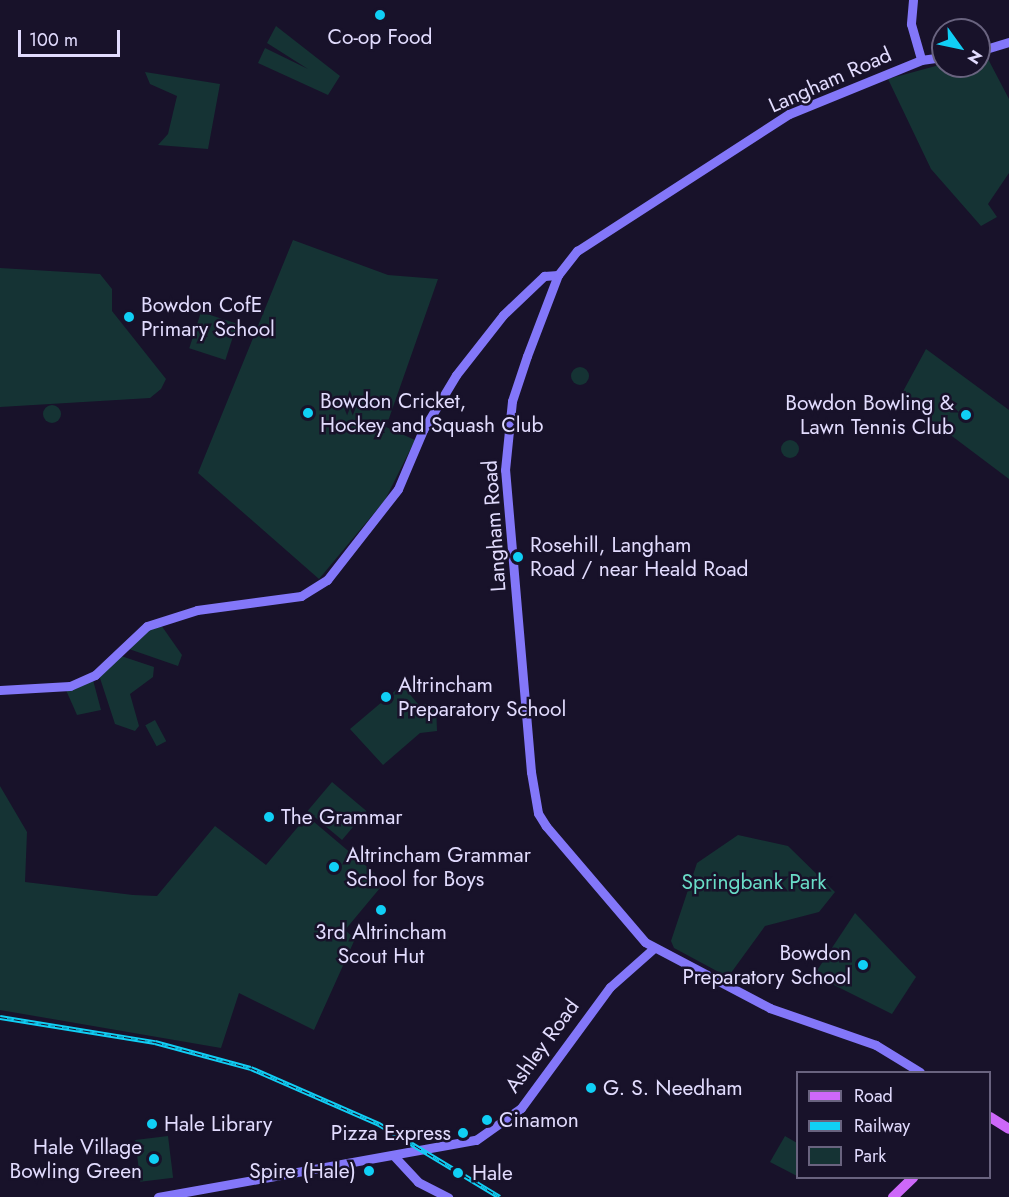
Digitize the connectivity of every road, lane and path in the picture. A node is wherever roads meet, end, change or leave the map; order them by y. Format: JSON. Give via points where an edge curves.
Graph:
{"nodes":[{"id":1,"x":913,"y":0,"type":"edge"},
{"id":2,"x":1009,"y":42,"type":"edge"},
{"id":3,"x":991,"y":47,"type":"edge"},
{"id":4,"x":931,"y":59,"type":"edge"},
{"id":5,"x":921,"y":60,"type":"junction"},
{"id":6,"x":558,"y":275,"type":"junction"},
{"id":7,"x":0,"y":690,"type":"edge"},
{"id":8,"x":654,"y":948,"type":"junction"},
{"id":9,"x":918,"y":1071,"type":"edge"},
{"id":10,"x":991,"y":1118,"type":"edge"},
{"id":11,"x":1009,"y":1129,"type":"edge"},
{"id":12,"x":394,"y":1156,"type":"junction"},
{"id":13,"x":912,"y":1179,"type":"edge"},
{"id":14,"x":158,"y":1197,"type":"edge"},
{"id":15,"x":448,"y":1197,"type":"edge"},
{"id":16,"x":893,"y":1197,"type":"edge"}],
"edges":[{"from":1,"to":5,"type":"main road","via":[[911,24]]},
{"from":2,"to":3,"type":"main road"},
{"from":4,"to":5,"type":"main road","name":"Langham Road"},
{"from":5,"to":6,"type":"main road","name":"Langham Road","via":[[789,114],[615,222],[577,250]]},
{"from":6,"to":7,"type":"main road","via":[[544,276],[503,315],[456,375],[423,430],[394,495],[327,580],[301,596],[197,610],[147,626],[95,675],[70,686]]},
{"from":6,"to":8,"type":"main road","name":"Langham Road","via":[[526,356],[507,435],[534,795],[538,813],[574,866]]},
{"from":8,"to":9,"type":"main road","via":[[770,1008],[876,1045]]},
{"from":8,"to":12,"type":"main road","name":"Ashley Road","via":[[610,987],[507,1120],[476,1140]]},
{"from":10,"to":11,"type":"main road"},
{"from":12,"to":14,"type":"main road","name":"Ashley Road"},
{"from":12,"to":15,"type":"main road","via":[[418,1182]]},
{"from":13,"to":16,"type":"main road"}]}
